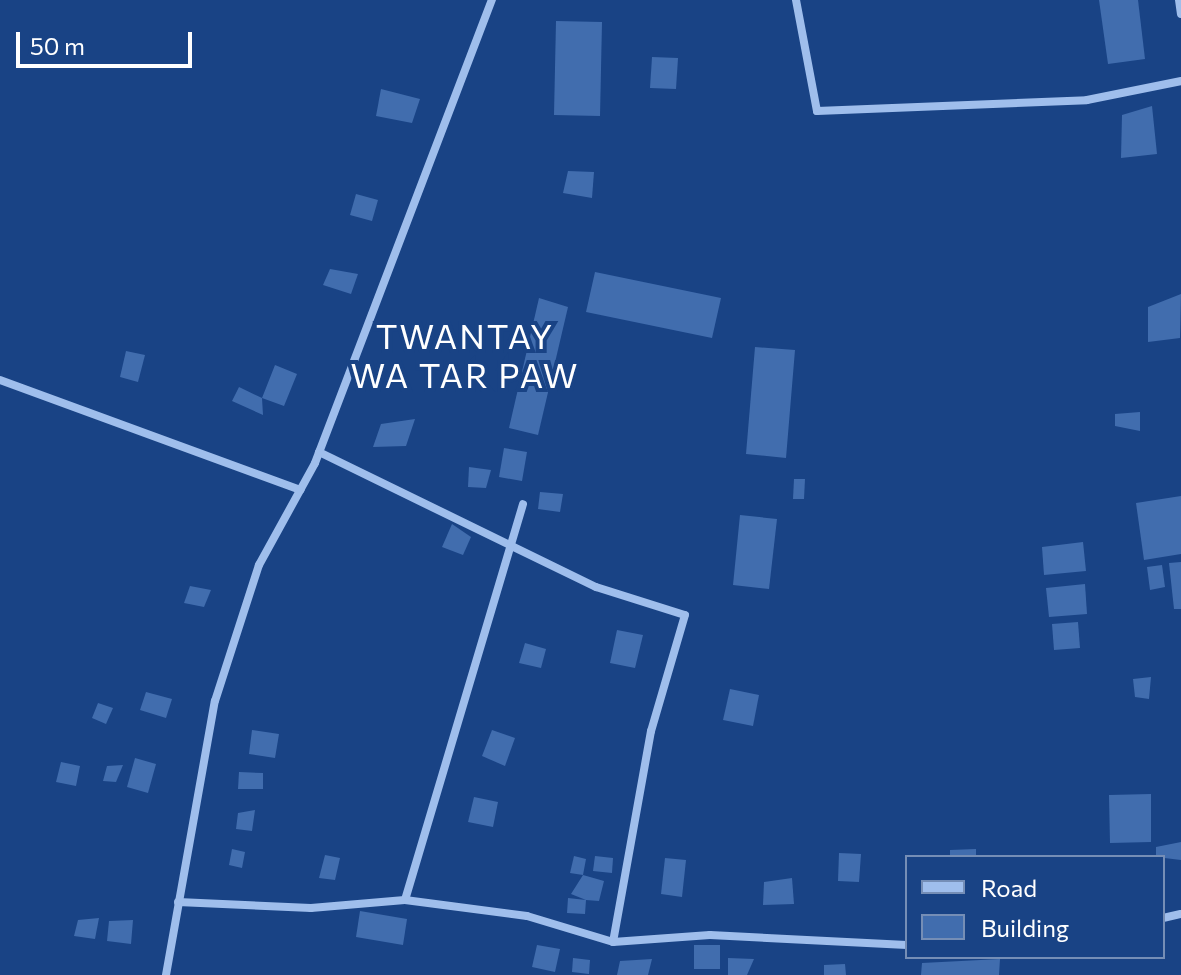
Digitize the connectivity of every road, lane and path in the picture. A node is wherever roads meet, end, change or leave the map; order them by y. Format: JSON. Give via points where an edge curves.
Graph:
{"nodes":[{"id":1,"x":492,"y":0,"type":"edge"},
{"id":2,"x":796,"y":0,"type":"edge"},
{"id":3,"x":1179,"y":0,"type":"edge"},
{"id":4,"x":1181,"y":14,"type":"edge"},
{"id":5,"x":1181,"y":81,"type":"edge"},
{"id":6,"x":0,"y":380,"type":"edge"},
{"id":7,"x":319,"y":452,"type":"junction"},
{"id":8,"x":300,"y":490,"type":"junction"},
{"id":9,"x":523,"y":504,"type":"dead end"},
{"id":10,"x":511,"y":542,"type":"junction"},
{"id":11,"x":405,"y":900,"type":"junction"},
{"id":12,"x":178,"y":902,"type":"junction"},
{"id":13,"x":613,"y":942,"type":"junction"},
{"id":14,"x":905,"y":945,"type":"edge"},
{"id":15,"x":166,"y":975,"type":"edge"}],
"edges":[{"from":1,"to":7,"type":"street"},
{"from":2,"to":5,"type":"street","via":[[817,111],[1087,100]]},
{"from":3,"to":4,"type":"street"},
{"from":6,"to":8,"type":"street"},
{"from":7,"to":8,"type":"street"},
{"from":7,"to":10,"type":"street"},
{"from":8,"to":12,"type":"street","via":[[259,565],[215,701]]},
{"from":9,"to":10,"type":"street"},
{"from":10,"to":11,"type":"street"},
{"from":10,"to":13,"type":"street","via":[[596,587],[685,615],[651,731]]},
{"from":11,"to":12,"type":"street","via":[[311,908]]},
{"from":11,"to":13,"type":"street","via":[[527,916]]},
{"from":12,"to":15,"type":"street"},
{"from":13,"to":14,"type":"street","via":[[710,935]]}]}
